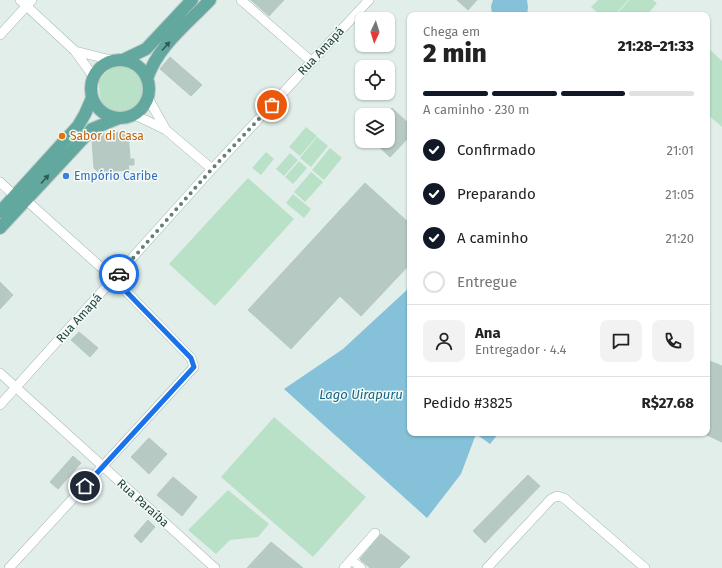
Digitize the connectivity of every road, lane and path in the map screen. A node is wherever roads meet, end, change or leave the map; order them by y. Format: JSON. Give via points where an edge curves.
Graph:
{"nodes":[{"id":1,"x":192,"y":0,"type":"edge"},
{"id":2,"x":210,"y":0,"type":"edge"},
{"id":3,"x":241,"y":0,"type":"edge"},
{"id":4,"x":369,"y":0,"type":"edge"},
{"id":5,"x":26,"y":2,"type":"edge"},
{"id":6,"x":0,"y":35,"type":"edge"},
{"id":7,"x":75,"y":51,"type":"junction"},
{"id":8,"x":117,"y":60,"type":"junction"},
{"id":9,"x":312,"y":62,"type":"junction"},
{"id":10,"x":93,"y":76,"type":"junction"},
{"id":11,"x":147,"y":79,"type":"junction"},
{"id":12,"x":92,"y":98,"type":"junction"},
{"id":13,"x":148,"y":98,"type":"junction"},
{"id":14,"x":135,"y":115,"type":"junction"},
{"id":15,"x":120,"y":118,"type":"junction"},
{"id":16,"x":166,"y":130,"type":"junction"},
{"id":17,"x":212,"y":169,"type":"junction"},
{"id":18,"x":0,"y":182,"type":"edge"},
{"id":19,"x":20,"y":198,"type":"junction"},
{"id":20,"x":0,"y":212,"type":"edge"},
{"id":21,"x":0,"y":228,"type":"edge"},
{"id":22,"x":114,"y":279,"type":"junction"},
{"id":23,"x":0,"y":373,"type":"edge"},
{"id":24,"x":16,"y":388,"type":"junction"},
{"id":25,"x":0,"y":405,"type":"edge"},
{"id":26,"x":103,"y":468,"type":"junction"},
{"id":27,"x":375,"y":533,"type":"dead end"},
{"id":28,"x":352,"y":560,"type":"junction"},
{"id":29,"x":10,"y":568,"type":"edge"},
{"id":30,"x":215,"y":568,"type":"edge"},
{"id":31,"x":344,"y":568,"type":"edge"},
{"id":32,"x":361,"y":568,"type":"edge"},
{"id":33,"x":487,"y":568,"type":"edge"},
{"id":34,"x":645,"y":568,"type":"edge"}],
"edges":[{"from":1,"to":8,"type":"main road","via":[[146,49]]},
{"from":11,"to":2,"type":"main road","one_way":true,"via":[[152,64],[164,48]]},
{"from":3,"to":9,"type":"street"},
{"from":4,"to":9,"type":"street","name":"Rua Amapá"},
{"from":5,"to":6,"type":"street"},
{"from":5,"to":7,"type":"street"},
{"from":7,"to":8,"type":"street"},
{"from":7,"to":10,"type":"street"},
{"from":8,"to":10,"type":"main road","via":[[99,68]]},
{"from":8,"to":11,"type":"main road","via":[[137,66]]},
{"from":9,"to":17,"type":"street","name":"Rua Amapá"},
{"from":10,"to":12,"type":"main road","via":[[90,90]]},
{"from":11,"to":13,"type":"main road"},
{"from":12,"to":15,"type":"main road","via":[[103,113]]},
{"from":12,"to":19,"type":"main road","via":[[78,126]]},
{"from":13,"to":14,"type":"main road"},
{"from":13,"to":16,"type":"street"},
{"from":14,"to":15,"type":"main road"},
{"from":14,"to":16,"type":"street"},
{"from":19,"to":15,"type":"main road","one_way":true,"via":[[92,129]]},
{"from":16,"to":17,"type":"street"},
{"from":17,"to":22,"type":"street","name":"Rua Amapá"},
{"from":18,"to":19,"type":"street"},
{"from":19,"to":20,"type":"main road"},
{"from":19,"to":21,"type":"main road"},
{"from":19,"to":22,"type":"street"},
{"from":22,"to":24,"type":"street","name":"Rua Amapá"},
{"from":22,"to":26,"type":"street","via":[[191,358],[194,367]]},
{"from":23,"to":24,"type":"street","name":"Rua Paraíba"},
{"from":24,"to":25,"type":"street","name":"Rua Amapá"},
{"from":24,"to":26,"type":"street","name":"Rua Paraíba"},
{"from":26,"to":29,"type":"street"},
{"from":26,"to":30,"type":"street","name":"Rua Paraíba"},
{"from":27,"to":28,"type":"street"},
{"from":28,"to":31,"type":"street"},
{"from":28,"to":32,"type":"street"},
{"from":33,"to":34,"type":"street","via":[[551,499],[557,496],[564,498]]}]}
